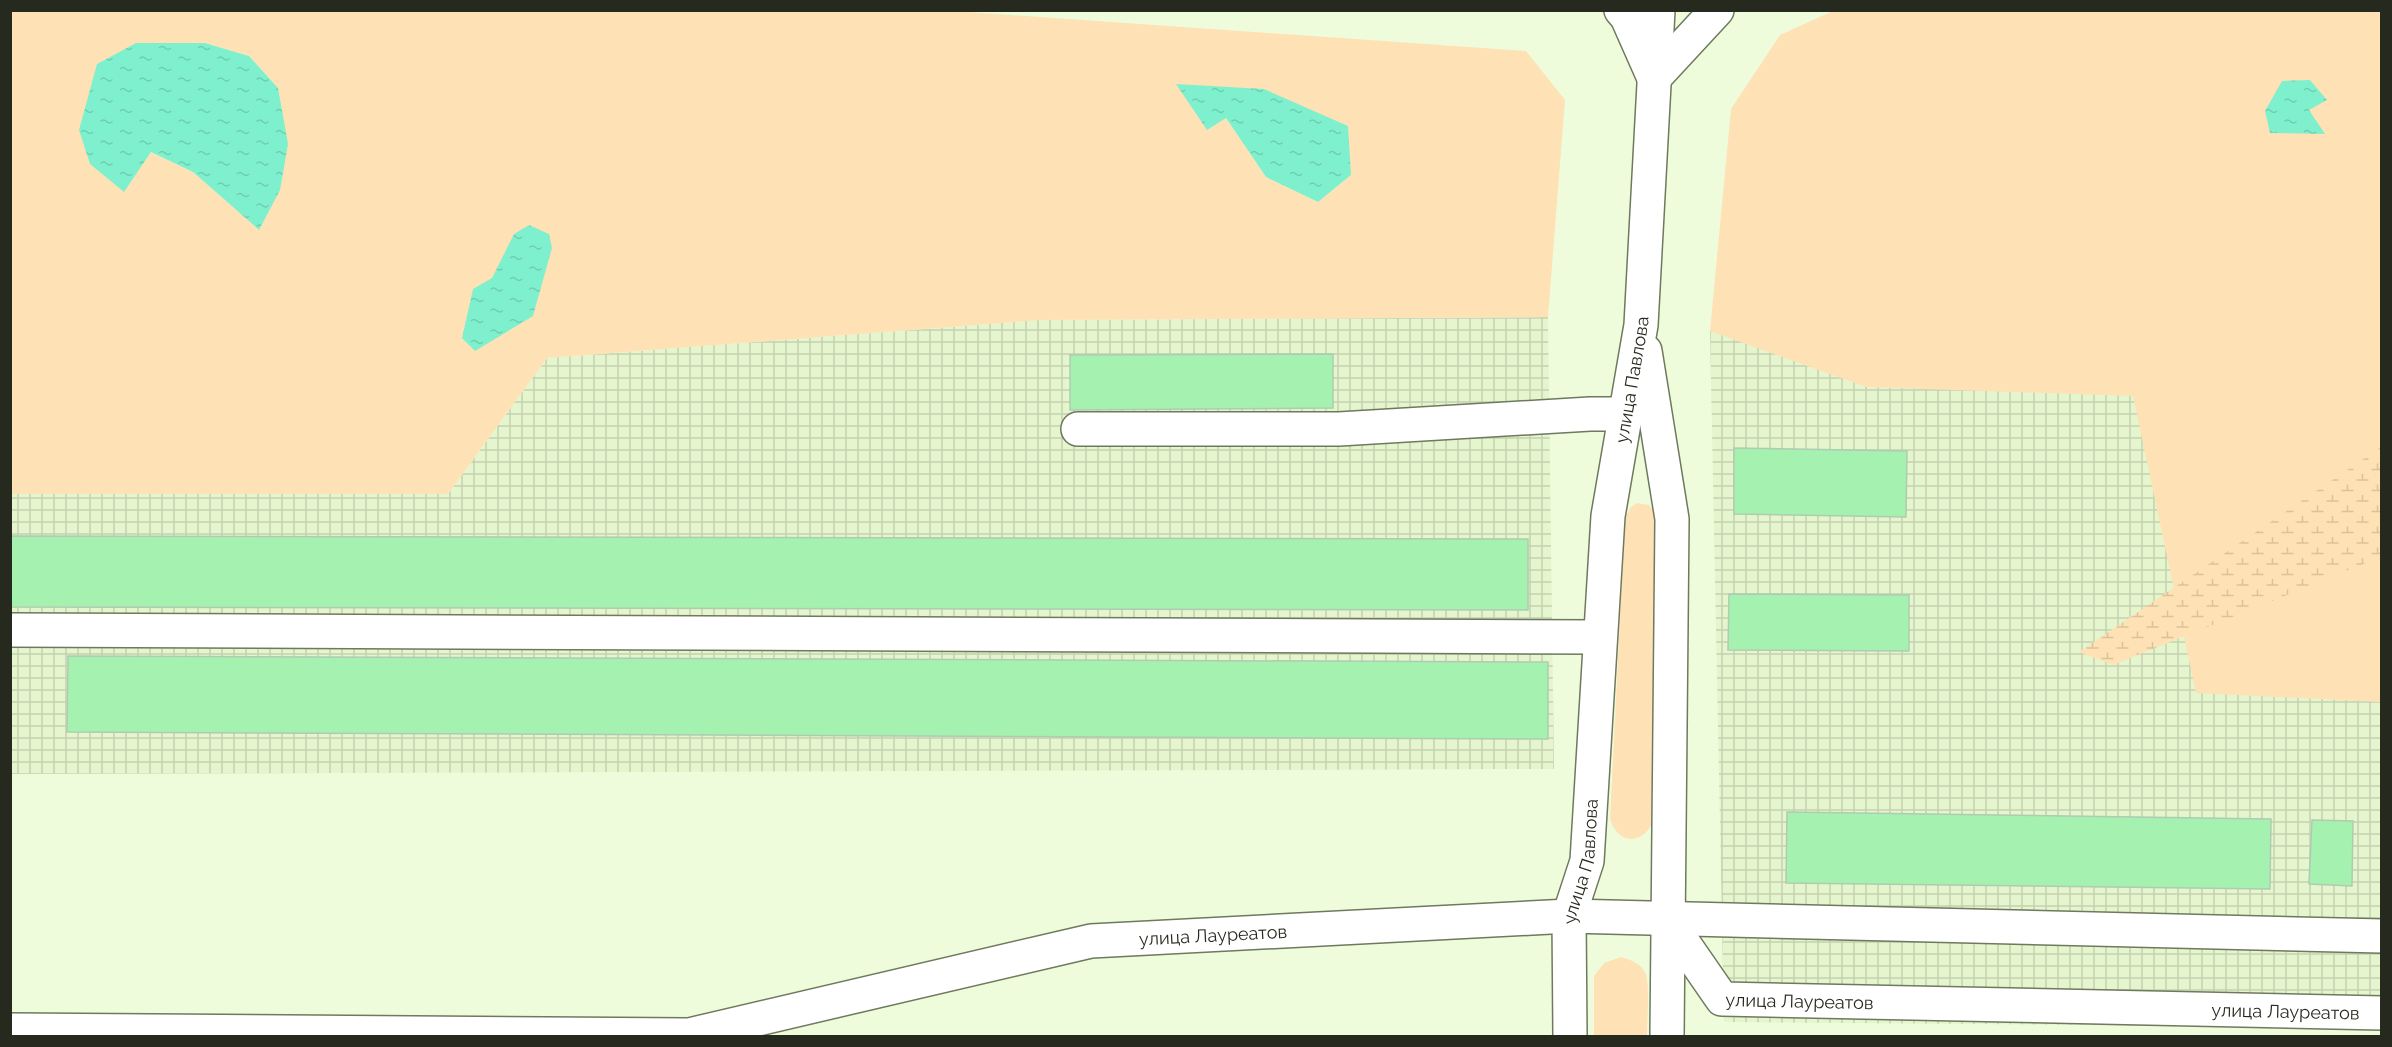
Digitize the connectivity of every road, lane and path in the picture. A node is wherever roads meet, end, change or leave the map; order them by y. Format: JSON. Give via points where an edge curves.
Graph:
{"nodes":[{"id":1,"x":1621,"y":10,"type":"edge"},
{"id":2,"x":1658,"y":10,"type":"edge"},
{"id":3,"x":1718,"y":10,"type":"edge"},
{"id":4,"x":1654,"y":78,"type":"junction"},
{"id":5,"x":1641,"y":325,"type":"junction"},
{"id":6,"x":1626,"y":414,"type":"junction"},
{"id":7,"x":1078,"y":429,"type":"dead end"},
{"id":8,"x":10,"y":630,"type":"edge"},
{"id":9,"x":1600,"y":637,"type":"junction"},
{"id":10,"x":1569,"y":916,"type":"junction"},
{"id":11,"x":1666,"y":918,"type":"junction"},
{"id":12,"x":2382,"y":936,"type":"edge"},
{"id":13,"x":2368,"y":1021,"type":"edge"},
{"id":14,"x":2224,"y":1023,"type":"edge"},
{"id":15,"x":10,"y":1030,"type":"edge"},
{"id":16,"x":413,"y":1035,"type":"edge"},
{"id":17,"x":1570,"y":1036,"type":"edge"},
{"id":18,"x":1666,"y":1036,"type":"edge"}],
"edges":[{"from":1,"to":4,"type":"street"},
{"from":2,"to":4,"type":"street"},
{"from":3,"to":4,"type":"street"},
{"from":4,"to":5,"type":"street"},
{"from":5,"to":6,"type":"street","name":"улица Павлова"},
{"from":5,"to":11,"type":"street","name":"улица Павлова","via":[[1672,519]]},
{"from":6,"to":7,"type":"street","via":[[1339,429]]},
{"from":6,"to":9,"type":"street","name":"улица Павлова","via":[[1608,516]]},
{"from":8,"to":9,"type":"street"},
{"from":9,"to":10,"type":"street","name":"улица Павлова","via":[[1587,861]]},
{"from":10,"to":11,"type":"street","name":"улица Лауреатов"},
{"from":10,"to":16,"type":"street","name":"улица Лауреатов","via":[[1091,941],[689,1035]]},
{"from":10,"to":17,"type":"street","name":"улица Павлова"},
{"from":11,"to":12,"type":"street"},
{"from":11,"to":14,"type":"street","name":"улица Лауреатов","via":[[1722,999]]},
{"from":11,"to":18,"type":"street","name":"улица Павлова"},
{"from":13,"to":14,"type":"street","name":"улица Лауреатов"},
{"from":15,"to":16,"type":"street","name":"улица Лауреатов"}]}
